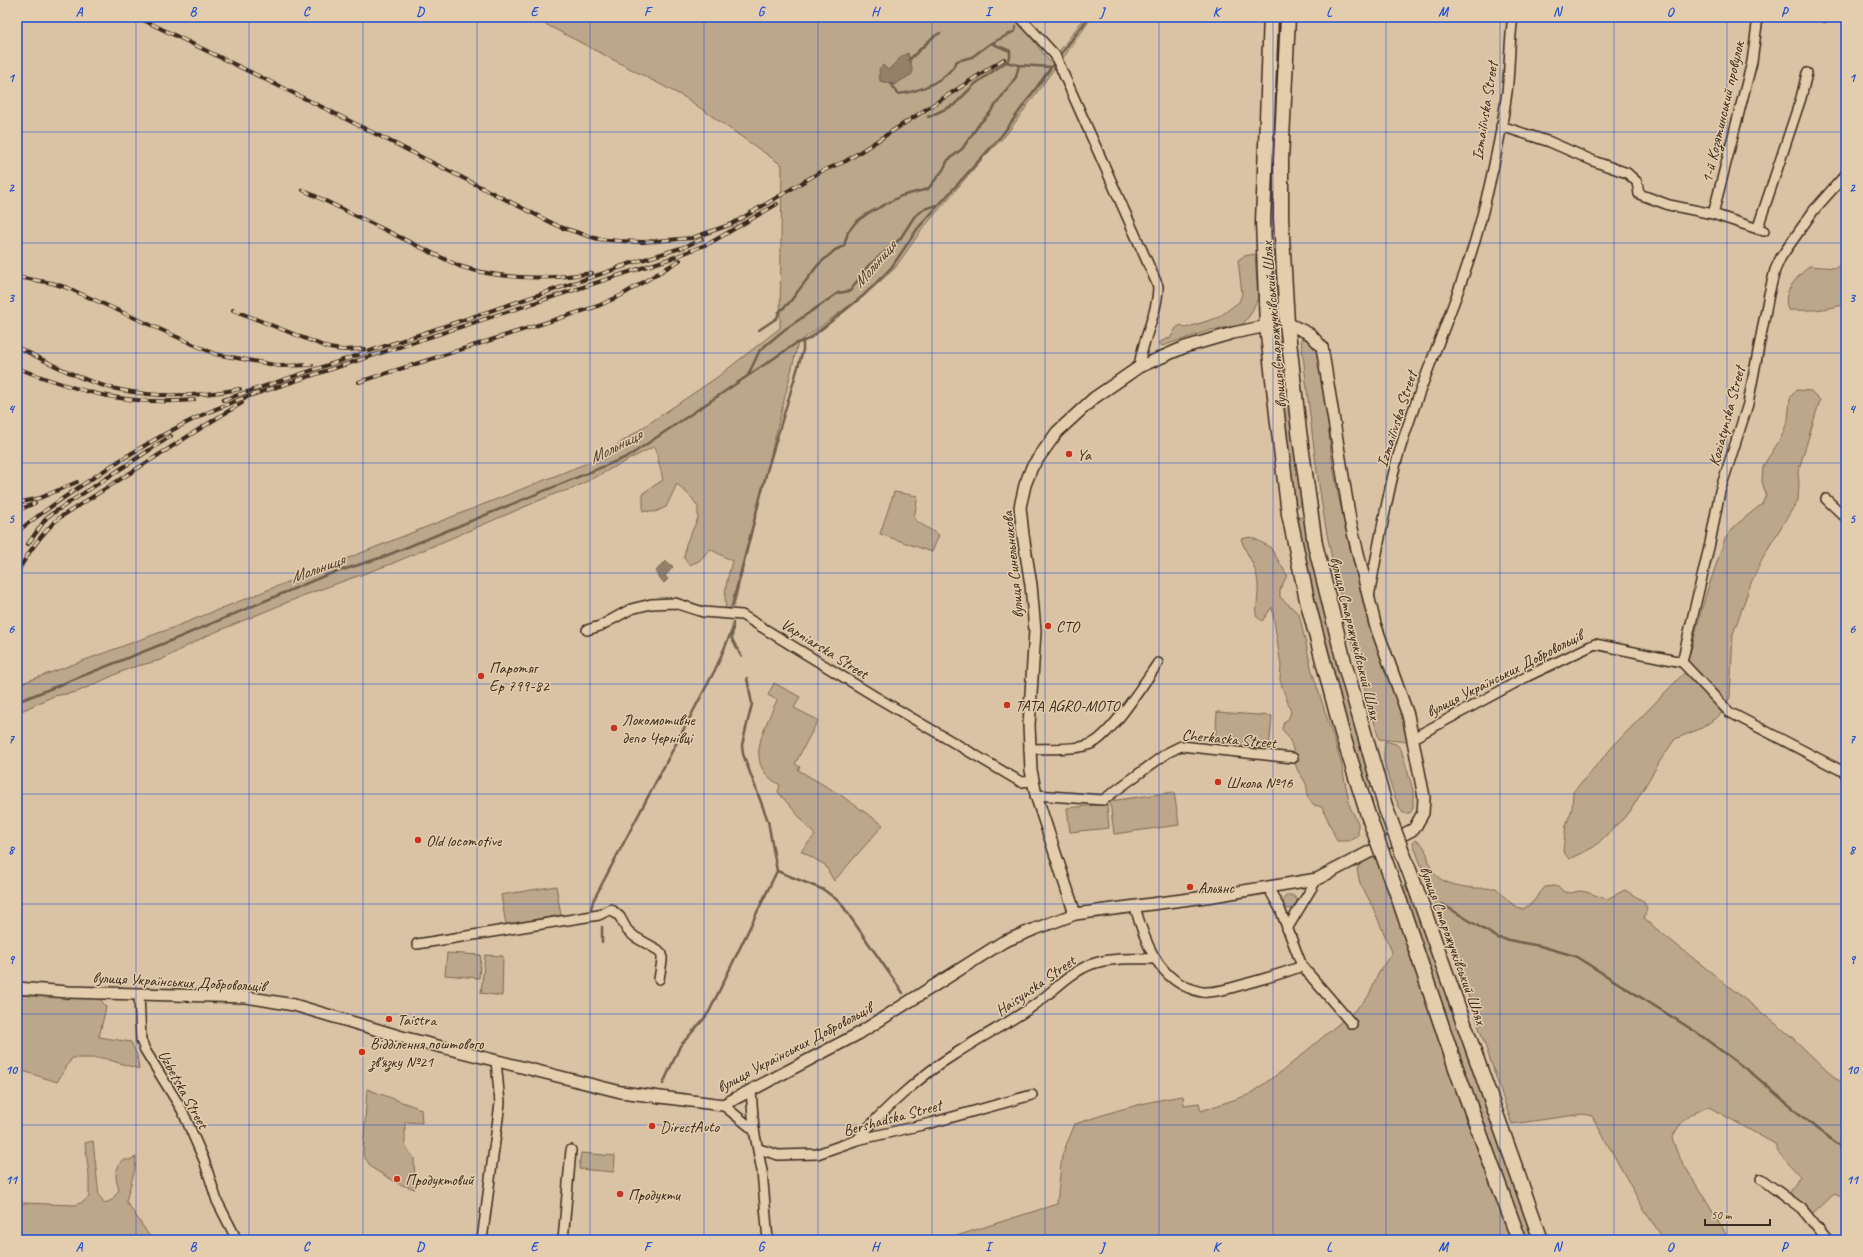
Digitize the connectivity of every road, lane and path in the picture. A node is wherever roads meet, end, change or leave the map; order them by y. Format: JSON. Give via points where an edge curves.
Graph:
{"nodes":[{"id":1,"x":1020,"y":17,"type":"edge"},
{"id":2,"x":1271,"y":17,"type":"edge"},
{"id":3,"x":1288,"y":17,"type":"edge"},
{"id":4,"x":1513,"y":17,"type":"edge"},
{"id":5,"x":1758,"y":17,"type":"edge"},
{"id":6,"x":1807,"y":73,"type":"dead end"},
{"id":7,"x":1501,"y":126,"type":"junction"},
{"id":8,"x":1264,"y":160,"type":"junction"},
{"id":9,"x":1280,"y":160,"type":"junction"},
{"id":10,"x":1846,"y":174,"type":"edge"},
{"id":11,"x":1713,"y":214,"type":"junction"},
{"id":12,"x":1287,"y":323,"type":"junction"},
{"id":13,"x":1267,"y":326,"type":"junction"},
{"id":14,"x":1139,"y":367,"type":"junction"},
{"id":15,"x":1826,"y":499,"type":"dead end"},
{"id":16,"x":1309,"y":510,"type":"junction"},
{"id":17,"x":1289,"y":514,"type":"junction"},
{"id":18,"x":1846,"y":518,"type":"edge"},
{"id":19,"x":1369,"y":597,"type":"junction"},
{"id":20,"x":587,"y":630,"type":"dead end"},
{"id":21,"x":1682,"y":662,"type":"junction"},
{"id":22,"x":1158,"y":663,"type":"dead end"},
{"id":23,"x":1413,"y":738,"type":"junction"},
{"id":24,"x":1029,"y":749,"type":"junction"},
{"id":25,"x":1293,"y":758,"type":"dead end"},
{"id":26,"x":1846,"y":773,"type":"edge"},
{"id":27,"x":1033,"y":781,"type":"junction"},
{"id":28,"x":1381,"y":793,"type":"junction"},
{"id":29,"x":1036,"y":795,"type":"junction"},
{"id":30,"x":1363,"y":799,"type":"junction"},
{"id":31,"x":1414,"y":829,"type":"joint"},
{"id":32,"x":1317,"y":879,"type":"junction"},
{"id":33,"x":1268,"y":887,"type":"junction"},
{"id":34,"x":1135,"y":907,"type":"junction"},
{"id":35,"x":1074,"y":914,"type":"junction"},
{"id":36,"x":1288,"y":929,"type":"junction"},
{"id":37,"x":417,"y":944,"type":"dead end"},
{"id":38,"x":1156,"y":959,"type":"junction"},
{"id":39,"x":1302,"y":966,"type":"junction"},
{"id":40,"x":659,"y":979,"type":"dead end"},
{"id":41,"x":17,"y":988,"type":"edge"},
{"id":42,"x":139,"y":994,"type":"junction"},
{"id":43,"x":1352,"y":1024,"type":"dead end"},
{"id":44,"x":496,"y":1061,"type":"junction"},
{"id":45,"x":751,"y":1090,"type":"junction"},
{"id":46,"x":1032,"y":1095,"type":"dead end"},
{"id":47,"x":724,"y":1105,"type":"junction"},
{"id":48,"x":754,"y":1130,"type":"junction"},
{"id":49,"x":857,"y":1140,"type":"junction"},
{"id":50,"x":759,"y":1149,"type":"junction"},
{"id":51,"x":571,"y":1150,"type":"dead end"},
{"id":52,"x":1761,"y":1179,"type":"dead end"},
{"id":53,"x":237,"y":1240,"type":"edge"},
{"id":54,"x":482,"y":1240,"type":"edge"},
{"id":55,"x":563,"y":1240,"type":"edge"},
{"id":56,"x":768,"y":1240,"type":"edge"},
{"id":57,"x":1519,"y":1240,"type":"edge"},
{"id":58,"x":1541,"y":1240,"type":"edge"},
{"id":59,"x":1827,"y":1240,"type":"edge"}],
"edges":[{"from":1,"to":14,"type":"street","via":[[1055,55],[1158,286],[1158,300],[1142,345]]},
{"from":2,"to":8,"type":"main road","name":"вулиця Старожучківський Шлях"},
{"from":3,"to":9,"type":"main road","name":"вулиця Старожучківський Шлях"},
{"from":4,"to":7,"type":"street","name":"Izmailivska Street","via":[[1507,91]]},
{"from":5,"to":11,"type":"street","name":"1-й Козятинський провулок","via":[[1752,62]]},
{"from":6,"to":11,"type":"street","via":[[1761,229]]},
{"from":7,"to":11,"type":"street","via":[[1550,142],[1627,173],[1637,182],[1639,194],[1669,205]]},
{"from":7,"to":19,"type":"street","name":"Izmailivska Street","via":[[1475,238],[1396,464]]},
{"from":8,"to":9,"type":"main road"},
{"from":8,"to":13,"type":"main road","name":"вулиця Старожучківський Шлях","via":[[1263,221]]},
{"from":9,"to":12,"type":"main road","name":"вулиця Старожучківський Шлях"},
{"from":10,"to":21,"type":"street","name":"Koziatynska Street","via":[[1814,210],[1781,257],[1775,270],[1748,404],[1720,491]]},
{"from":12,"to":16,"type":"main road","name":"вулиця Старожучківський Шлях"},
{"from":12,"to":19,"type":"street","via":[[1310,334],[1322,347],[1350,520]]},
{"from":13,"to":14,"type":"street","name":"вулиця Синельникова","via":[[1185,347]]},
{"from":13,"to":17,"type":"main road","name":"вулиця Старожучківський Шлях"},
{"from":14,"to":24,"type":"street","name":"вулиця Синельникова","via":[[1094,398],[1057,432],[1032,466],[1025,485],[1020,507],[1022,535],[1032,585],[1035,631],[1030,688]]},
{"from":15,"to":18,"type":"street"},
{"from":16,"to":17,"type":"main road"},
{"from":16,"to":28,"type":"main road","name":"вулиця Старожучківський Шлях","via":[[1331,612]]},
{"from":17,"to":30,"type":"main road","name":"вулиця Старожучківський Шлях","via":[[1307,600],[1342,733]]},
{"from":19,"to":23,"type":"street","name":"Izmailivska Street","via":[[1375,624],[1408,715]]},
{"from":20,"to":27,"type":"street","name":"Vapniarska Street","via":[[631,609],[651,604],[675,603],[704,612],[742,616],[1021,782]]},
{"from":21,"to":23,"type":"street","name":"вулиця Українських Добровольців","via":[[1595,644],[1528,676]]},
{"from":21,"to":26,"type":"street","via":[[1729,712]]},
{"from":22,"to":24,"type":"street","via":[[1131,701],[1102,736],[1092,744]]},
{"from":23,"to":31,"type":"street","name":"Izmailivska Street","via":[[1424,797],[1423,813]]},
{"from":24,"to":27,"type":"street","name":"вулиця Синельникова"},
{"from":25,"to":29,"type":"street","name":"Cherkaska Street","via":[[1181,746],[1167,753],[1103,800]]},
{"from":27,"to":29,"type":"street","name":"вулиця Синельникова"},
{"from":28,"to":30,"type":"main road"},
{"from":28,"to":58,"type":"main road","name":"вулиця Старожучківський Шлях","bridge":true},
{"from":29,"to":35,"type":"street","name":"вулиця Синельникова"},
{"from":30,"to":57,"type":"main road","name":"вулиця Старожучківський Шлях","bridge":true,"via":[[1458,1074]]},
{"from":31,"to":32,"type":"street","name":"вулиця Українських Добровольців"},
{"from":32,"to":33,"type":"street","name":"вулиця Українських Добровольців"},
{"from":32,"to":36,"type":"street"},
{"from":33,"to":34,"type":"street","name":"вулиця Українських Добровольців"},
{"from":33,"to":36,"type":"street"},
{"from":34,"to":35,"type":"street","name":"вулиця Українських Добровольців"},
{"from":34,"to":38,"type":"street","via":[[1142,932]]},
{"from":35,"to":45,"type":"street","name":"вулиця Українських Добровольців","via":[[1003,942],[858,1034]]},
{"from":36,"to":39,"type":"street"},
{"from":37,"to":40,"type":"street","via":[[599,915],[611,910],[620,917],[634,937],[662,954]]},
{"from":38,"to":39,"type":"street","via":[[1180,984],[1206,993],[1228,989]]},
{"from":38,"to":49,"type":"street","name":"Haisynska Street","via":[[1105,960],[1091,964],[1076,973],[1006,1025],[945,1060],[875,1118]]},
{"from":39,"to":43,"type":"street"},
{"from":41,"to":42,"type":"street","name":"вулиця Українських Добровольців"},
{"from":42,"to":44,"type":"street","name":"вулиця Українських Добровольців","via":[[246,997],[294,1005]]},
{"from":42,"to":53,"type":"street","name":"Uzbetska Street","via":[[141,1040],[182,1110],[204,1160],[217,1201]]},
{"from":44,"to":47,"type":"street","name":"вулиця Українських Добровольців","via":[[621,1092]]},
{"from":44,"to":54,"type":"street","via":[[500,1103]]},
{"from":45,"to":47,"type":"street","name":"вулиця Українських Добровольців"},
{"from":45,"to":48,"type":"street"},
{"from":46,"to":49,"type":"street","name":"Bershadska Street"},
{"from":47,"to":48,"type":"street"},
{"from":48,"to":50,"type":"street"},
{"from":49,"to":50,"type":"street","name":"Bershadska Street","via":[[817,1154],[778,1155]]},
{"from":50,"to":56,"type":"street"},
{"from":51,"to":55,"type":"street"},
{"from":52,"to":59,"type":"street","via":[[1802,1209]]}]}
